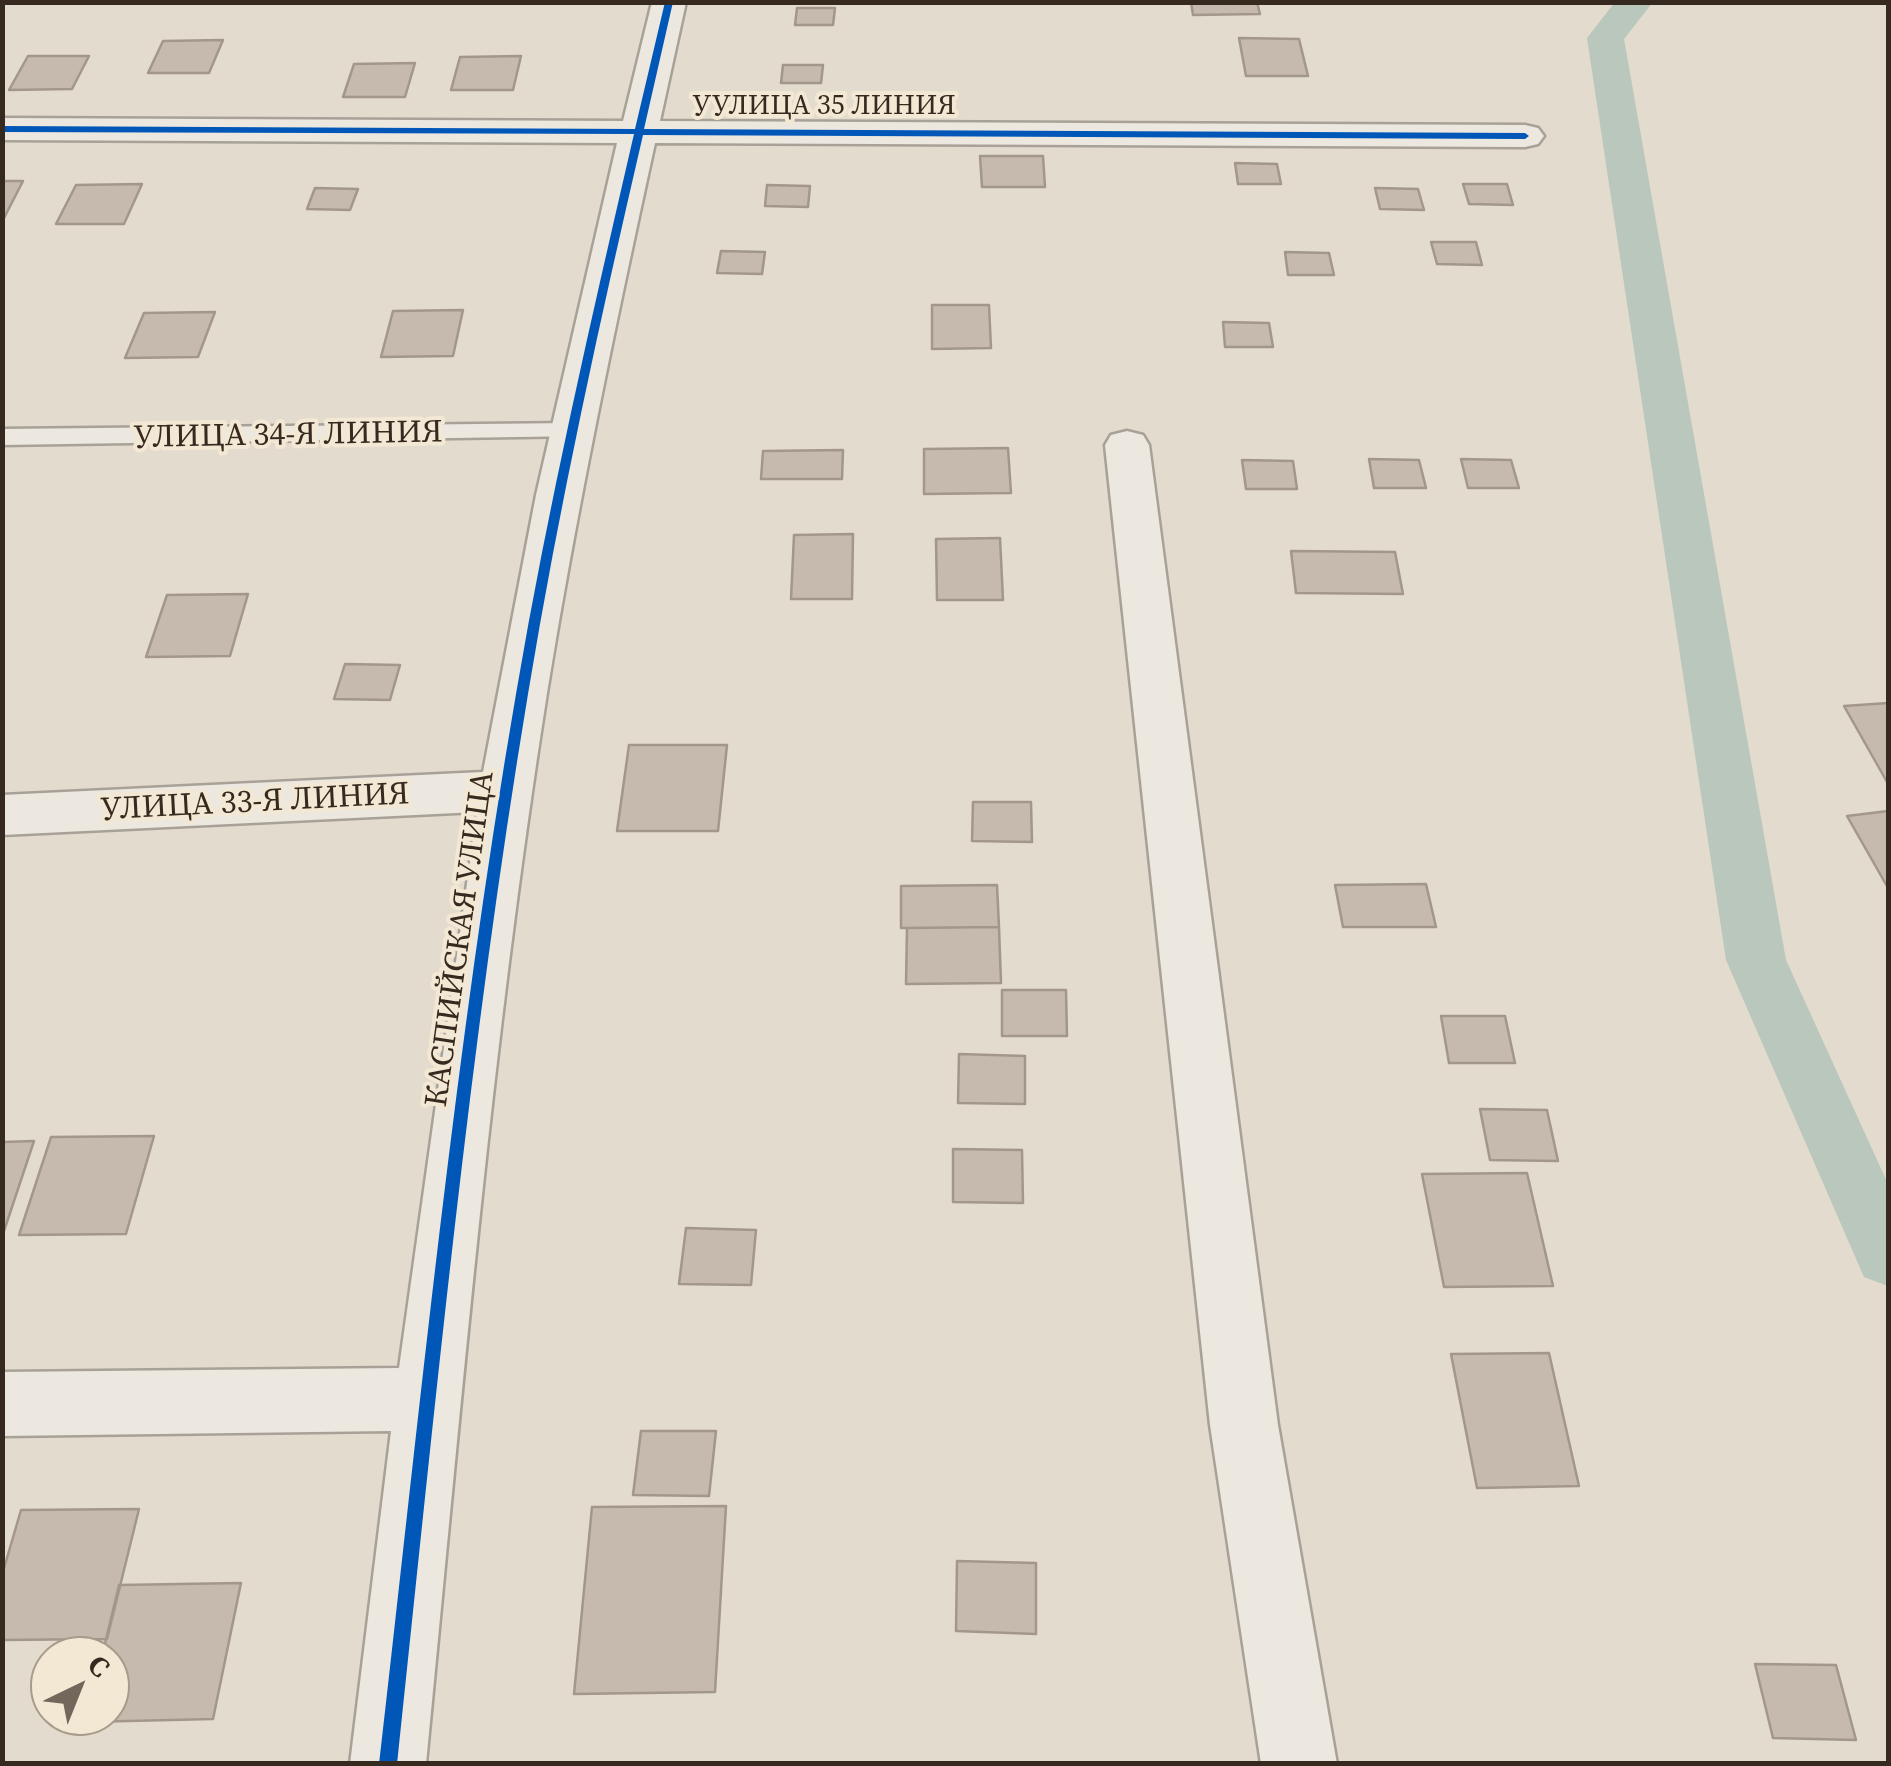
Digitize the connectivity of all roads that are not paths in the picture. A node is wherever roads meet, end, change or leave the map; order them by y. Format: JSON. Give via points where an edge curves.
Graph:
{"nodes":[{"id":1,"x":669,"y":2,"type":"edge"},
{"id":2,"x":2,"y":129,"type":"edge"},
{"id":3,"x":639,"y":131,"type":"junction"},
{"id":4,"x":1525,"y":136,"type":"dead end"},
{"id":5,"x":574,"y":431,"type":"junction"},
{"id":6,"x":2,"y":438,"type":"edge"},
{"id":7,"x":1127,"y":446,"type":"dead end"},
{"id":8,"x":507,"y":791,"type":"junction"},
{"id":9,"x":2,"y":815,"type":"edge"},
{"id":10,"x":429,"y":1399,"type":"junction"},
{"id":11,"x":2,"y":1404,"type":"edge"},
{"id":12,"x":388,"y":1764,"type":"edge"},
{"id":13,"x":1300,"y":1764,"type":"edge"}],
"edges":[{"from":1,"to":3,"type":"street","name":"КАСПИЙСКАЯ УЛИЦА"},
{"from":2,"to":3,"type":"street","name":"УУЛИЦА 35 ЛИНИЯ"},
{"from":3,"to":4,"type":"street","name":"УУЛИЦА 35 ЛИНИЯ"},
{"from":3,"to":5,"type":"street","name":"КАСПИЙСКАЯ УЛИЦА"},
{"from":5,"to":6,"type":"lane","name":"УЛИЦА 34-Я ЛИНИЯ"},
{"from":5,"to":8,"type":"street","name":"КАСПИЙСКАЯ УЛИЦА"},
{"from":7,"to":13,"type":"street","via":[[1244,1426]]},
{"from":8,"to":9,"type":"street","name":"УЛИЦА 33-Я ЛИНИЯ"},
{"from":8,"to":10,"type":"street","name":"КАСПИЙСКАЯ УЛИЦА"},
{"from":10,"to":11,"type":"street"},
{"from":10,"to":12,"type":"street","name":"КАСПИЙСКАЯ УЛИЦА"}]}
